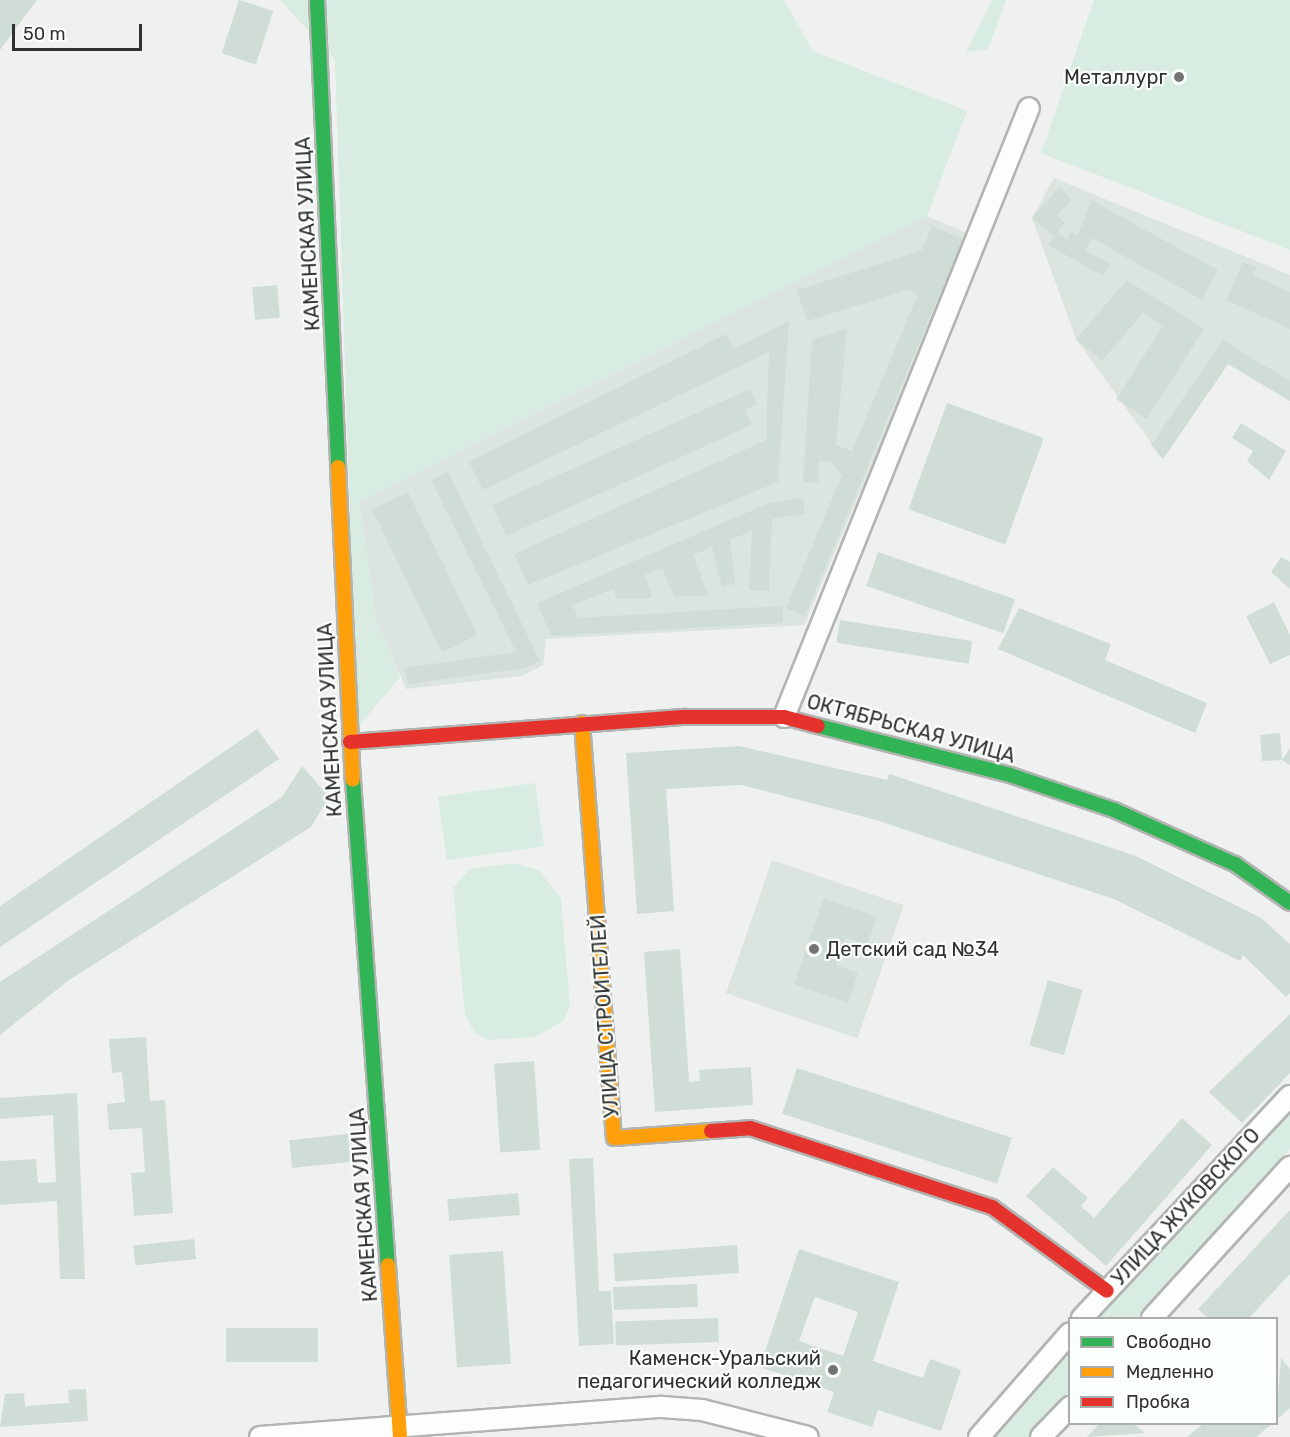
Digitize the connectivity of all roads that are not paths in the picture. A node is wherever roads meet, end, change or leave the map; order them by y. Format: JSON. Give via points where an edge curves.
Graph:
{"nodes":[{"id":1,"x":317,"y":0,"type":"edge"},
{"id":2,"x":1029,"y":108,"type":"dead end"},
{"id":3,"x":784,"y":717,"type":"junction"},
{"id":4,"x":582,"y":723,"type":"junction"},
{"id":5,"x":350,"y":742,"type":"junction"},
{"id":6,"x":1290,"y":903,"type":"edge"},
{"id":7,"x":1290,"y":1096,"type":"edge"},
{"id":8,"x":1290,"y":1167,"type":"edge"},
{"id":9,"x":1107,"y":1291,"type":"junction"},
{"id":10,"x":1083,"y":1317,"type":"edge"},
{"id":11,"x":1153,"y":1317,"type":"edge"},
{"id":12,"x":1068,"y":1335,"type":"edge"},
{"id":13,"x":1068,"y":1409,"type":"edge"},
{"id":14,"x":399,"y":1431,"type":"edge"},
{"id":15,"x":260,"y":1437,"type":"edge"},
{"id":16,"x":808,"y":1437,"type":"edge"},
{"id":17,"x":979,"y":1437,"type":"edge"},
{"id":18,"x":1041,"y":1437,"type":"edge"}],
"edges":[{"from":1,"to":5,"type":"street","name":"КАМЕНСКАЯ УЛИЦА"},
{"from":2,"to":3,"type":"street"},
{"from":3,"to":4,"type":"street","name":"ОКТЯБРЬСКАЯ УЛИЦА"},
{"from":3,"to":6,"type":"street","name":"ОКТЯБРЬСКАЯ УЛИЦА","via":[[1010,775],[1113,810],[1235,864]]},
{"from":4,"to":5,"type":"street","name":"ОКТЯБРЬСКАЯ УЛИЦА"},
{"from":4,"to":9,"type":"street","name":"УЛИЦА СТРОИТЕЛЕЙ","via":[[614,1138],[750,1128],[992,1207]]},
{"from":5,"to":14,"type":"street","name":"КАМЕНСКАЯ УЛИЦА"},
{"from":7,"to":9,"type":"street","name":"УЛИЦА ЖУКОВСКОГО"},
{"from":8,"to":11,"type":"street"},
{"from":9,"to":10,"type":"street","name":"УЛИЦА ЖУКОВСКОГО"},
{"from":12,"to":17,"type":"street"},
{"from":13,"to":18,"type":"street"},
{"from":14,"to":15,"type":"street"},
{"from":14,"to":16,"type":"street","via":[[662,1407],[702,1410]]}]}
